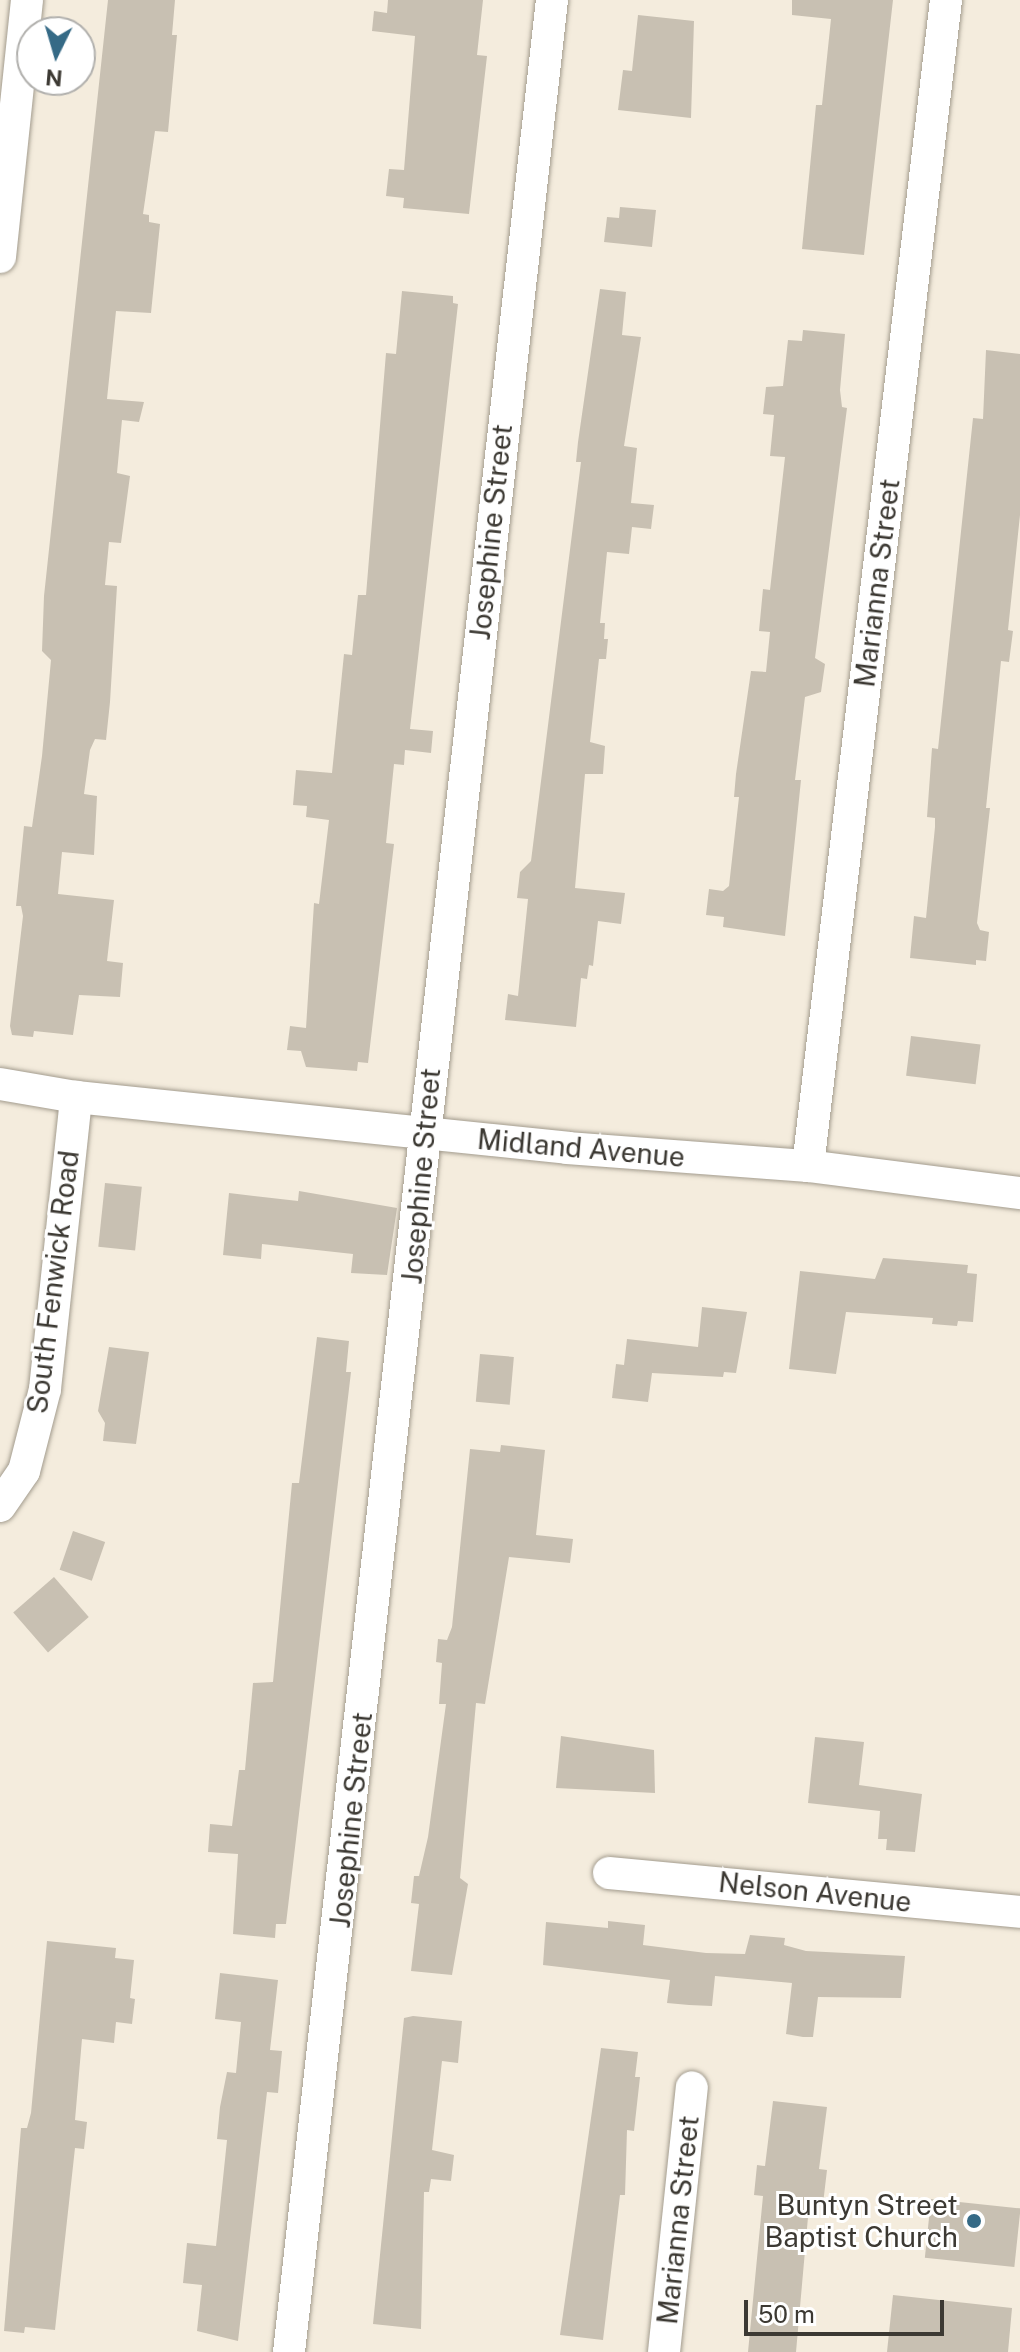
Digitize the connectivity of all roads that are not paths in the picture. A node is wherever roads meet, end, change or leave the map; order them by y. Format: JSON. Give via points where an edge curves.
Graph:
{"nodes":[{"id":1,"x":27,"y":0,"type":"edge"},
{"id":2,"x":552,"y":0,"type":"edge"},
{"id":3,"x":946,"y":0,"type":"edge"},
{"id":4,"x":0,"y":257,"type":"edge"},
{"id":5,"x":0,"y":1084,"type":"edge"},
{"id":6,"x":76,"y":1097,"type":"junction"},
{"id":7,"x":423,"y":1134,"type":"junction"},
{"id":8,"x":808,"y":1166,"type":"junction"},
{"id":9,"x":1020,"y":1193,"type":"edge"},
{"id":10,"x":0,"y":1506,"type":"edge"},
{"id":11,"x":609,"y":1873,"type":"dead end"},
{"id":12,"x":1020,"y":1912,"type":"edge"},
{"id":13,"x":692,"y":2087,"type":"dead end"},
{"id":14,"x":289,"y":2352,"type":"edge"},
{"id":15,"x":664,"y":2352,"type":"edge"}],
"edges":[{"from":1,"to":4,"type":"street"},
{"from":2,"to":7,"type":"street","name":"Josephine Street"},
{"from":3,"to":8,"type":"street","name":"Marianna Street"},
{"from":5,"to":6,"type":"street","name":"Midland Avenue"},
{"from":6,"to":7,"type":"street","name":"Midland Avenue"},
{"from":6,"to":10,"type":"street","name":"South Fenwick Road","via":[[45,1389],[24,1471]]},
{"from":7,"to":8,"type":"street","name":"Midland Avenue"},
{"from":7,"to":14,"type":"street","name":"Josephine Street","via":[[411,1281]]},
{"from":8,"to":9,"type":"street","name":"Midland Avenue"},
{"from":11,"to":12,"type":"street","name":"Nelson Avenue"},
{"from":13,"to":15,"type":"street","name":"Marianna Street"}]}
